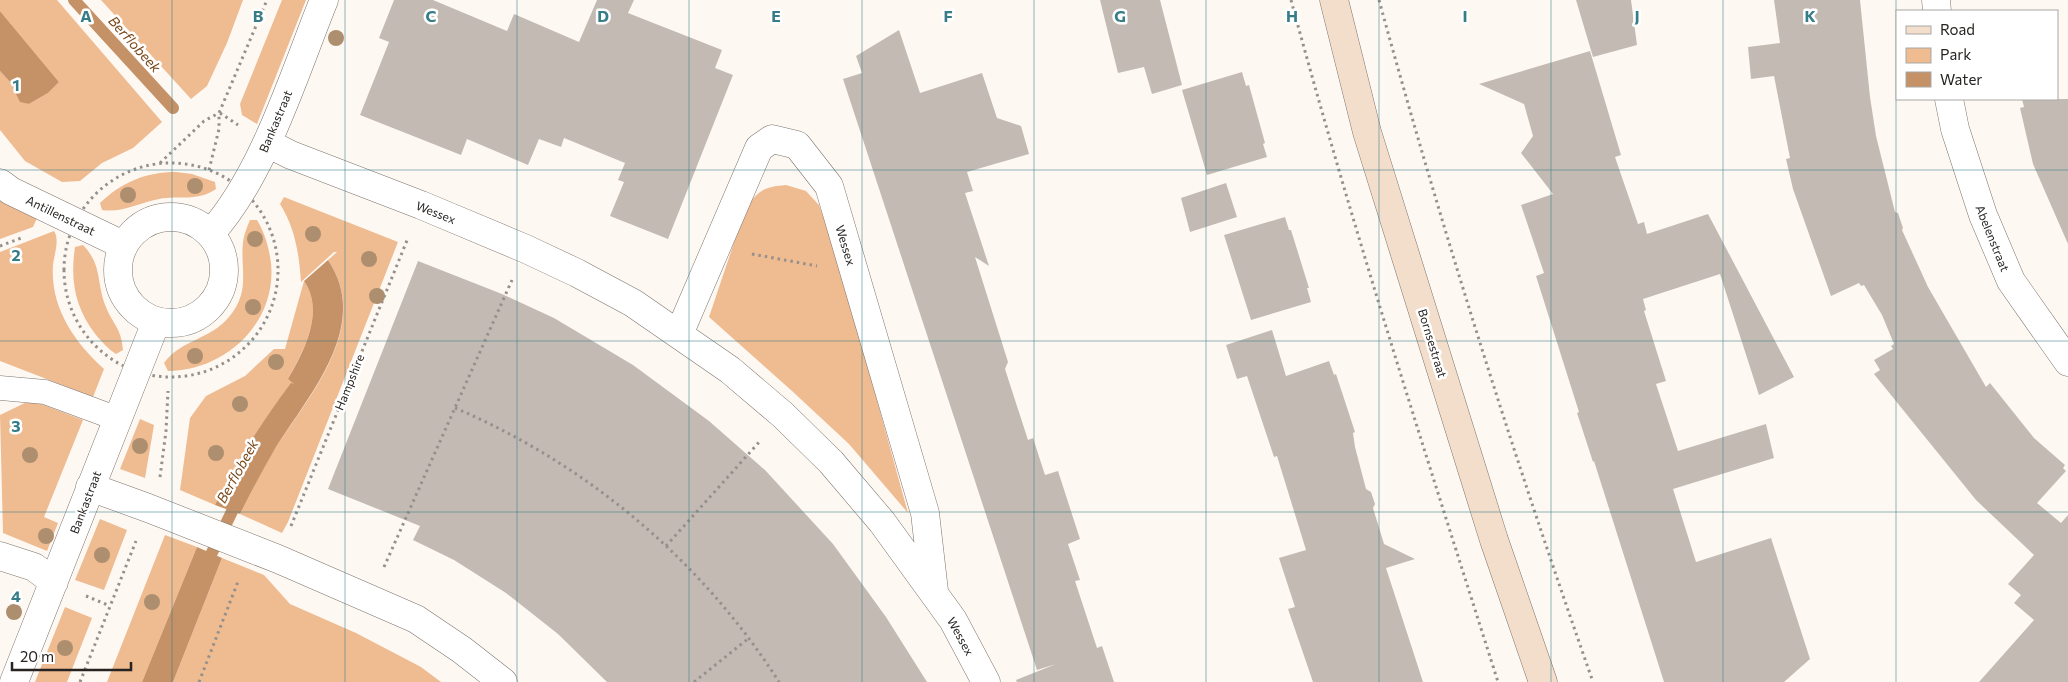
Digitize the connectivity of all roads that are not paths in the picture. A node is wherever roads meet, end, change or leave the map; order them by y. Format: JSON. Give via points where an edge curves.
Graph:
{"nodes":[{"id":1,"x":324,"y":0,"type":"edge"},
{"id":2,"x":1334,"y":0,"type":"edge"},
{"id":3,"x":1949,"y":100,"type":"edge"},
{"id":4,"x":266,"y":143,"type":"junction"},
{"id":5,"x":0,"y":183,"type":"edge"},
{"id":6,"x":210,"y":233,"type":"junction"},
{"id":7,"x":123,"y":245,"type":"junction"},
{"id":8,"x":156,"y":322,"type":"junction"},
{"id":9,"x":679,"y":334,"type":"junction"},
{"id":10,"x":2068,"y":362,"type":"edge"},
{"id":11,"x":0,"y":388,"type":"edge"},
{"id":12,"x":118,"y":419,"type":"junction"},
{"id":13,"x":90,"y":488,"type":"junction"},
{"id":14,"x":0,"y":556,"type":"edge"},
{"id":15,"x":54,"y":582,"type":"junction"},
{"id":16,"x":934,"y":591,"type":"junction"},
{"id":17,"x":14,"y":682,"type":"edge"},
{"id":18,"x":503,"y":682,"type":"edge"},
{"id":19,"x":986,"y":682,"type":"edge"},
{"id":20,"x":1543,"y":682,"type":"edge"}],
"edges":[{"from":1,"to":4,"type":"street","name":"Bankastraat"},
{"from":2,"to":20,"type":"main road","name":"Bornsestraat","via":[[1367,132],[1494,540]]},
{"from":3,"to":10,"type":"street","name":"Abelenstraat","via":[[1955,129],[1983,215],[2011,281]]},
{"from":4,"to":6,"type":"street","name":"Bankastraat","via":[[242,190],[223,220]]},
{"from":4,"to":9,"type":"street","name":"Wessex","via":[[578,272]]},
{"from":5,"to":7,"type":"street","name":"Antillenstraat"},
{"from":6,"to":7,"type":"street","via":[[185,218],[156,218],[143,224]]},
{"from":6,"to":8,"type":"street","via":[[224,261],[220,291],[201,315],[187,322]]},
{"from":7,"to":8,"type":"street","via":[[118,258],[119,285],[133,308]]},
{"from":8,"to":12,"type":"street","name":"Bankastraat"},
{"from":9,"to":16,"type":"street","name":"Wessex","via":[[730,370],[831,462]]},
{"from":9,"to":16,"type":"street","name":"Wessex","via":[[759,148],[772,139],[797,145],[829,186],[926,513]]},
{"from":11,"to":12,"type":"lane","via":[[45,392]]},
{"from":12,"to":13,"type":"street","name":"Bankastraat"},
{"from":13,"to":15,"type":"street","name":"Bankastraat"},
{"from":13,"to":18,"type":"street","via":[[246,547],[416,620]]},
{"from":14,"to":15,"type":"street","via":[[34,567]]},
{"from":15,"to":17,"type":"street","name":"Bankastraat"},
{"from":16,"to":19,"type":"street","name":"Wessex"}]}
